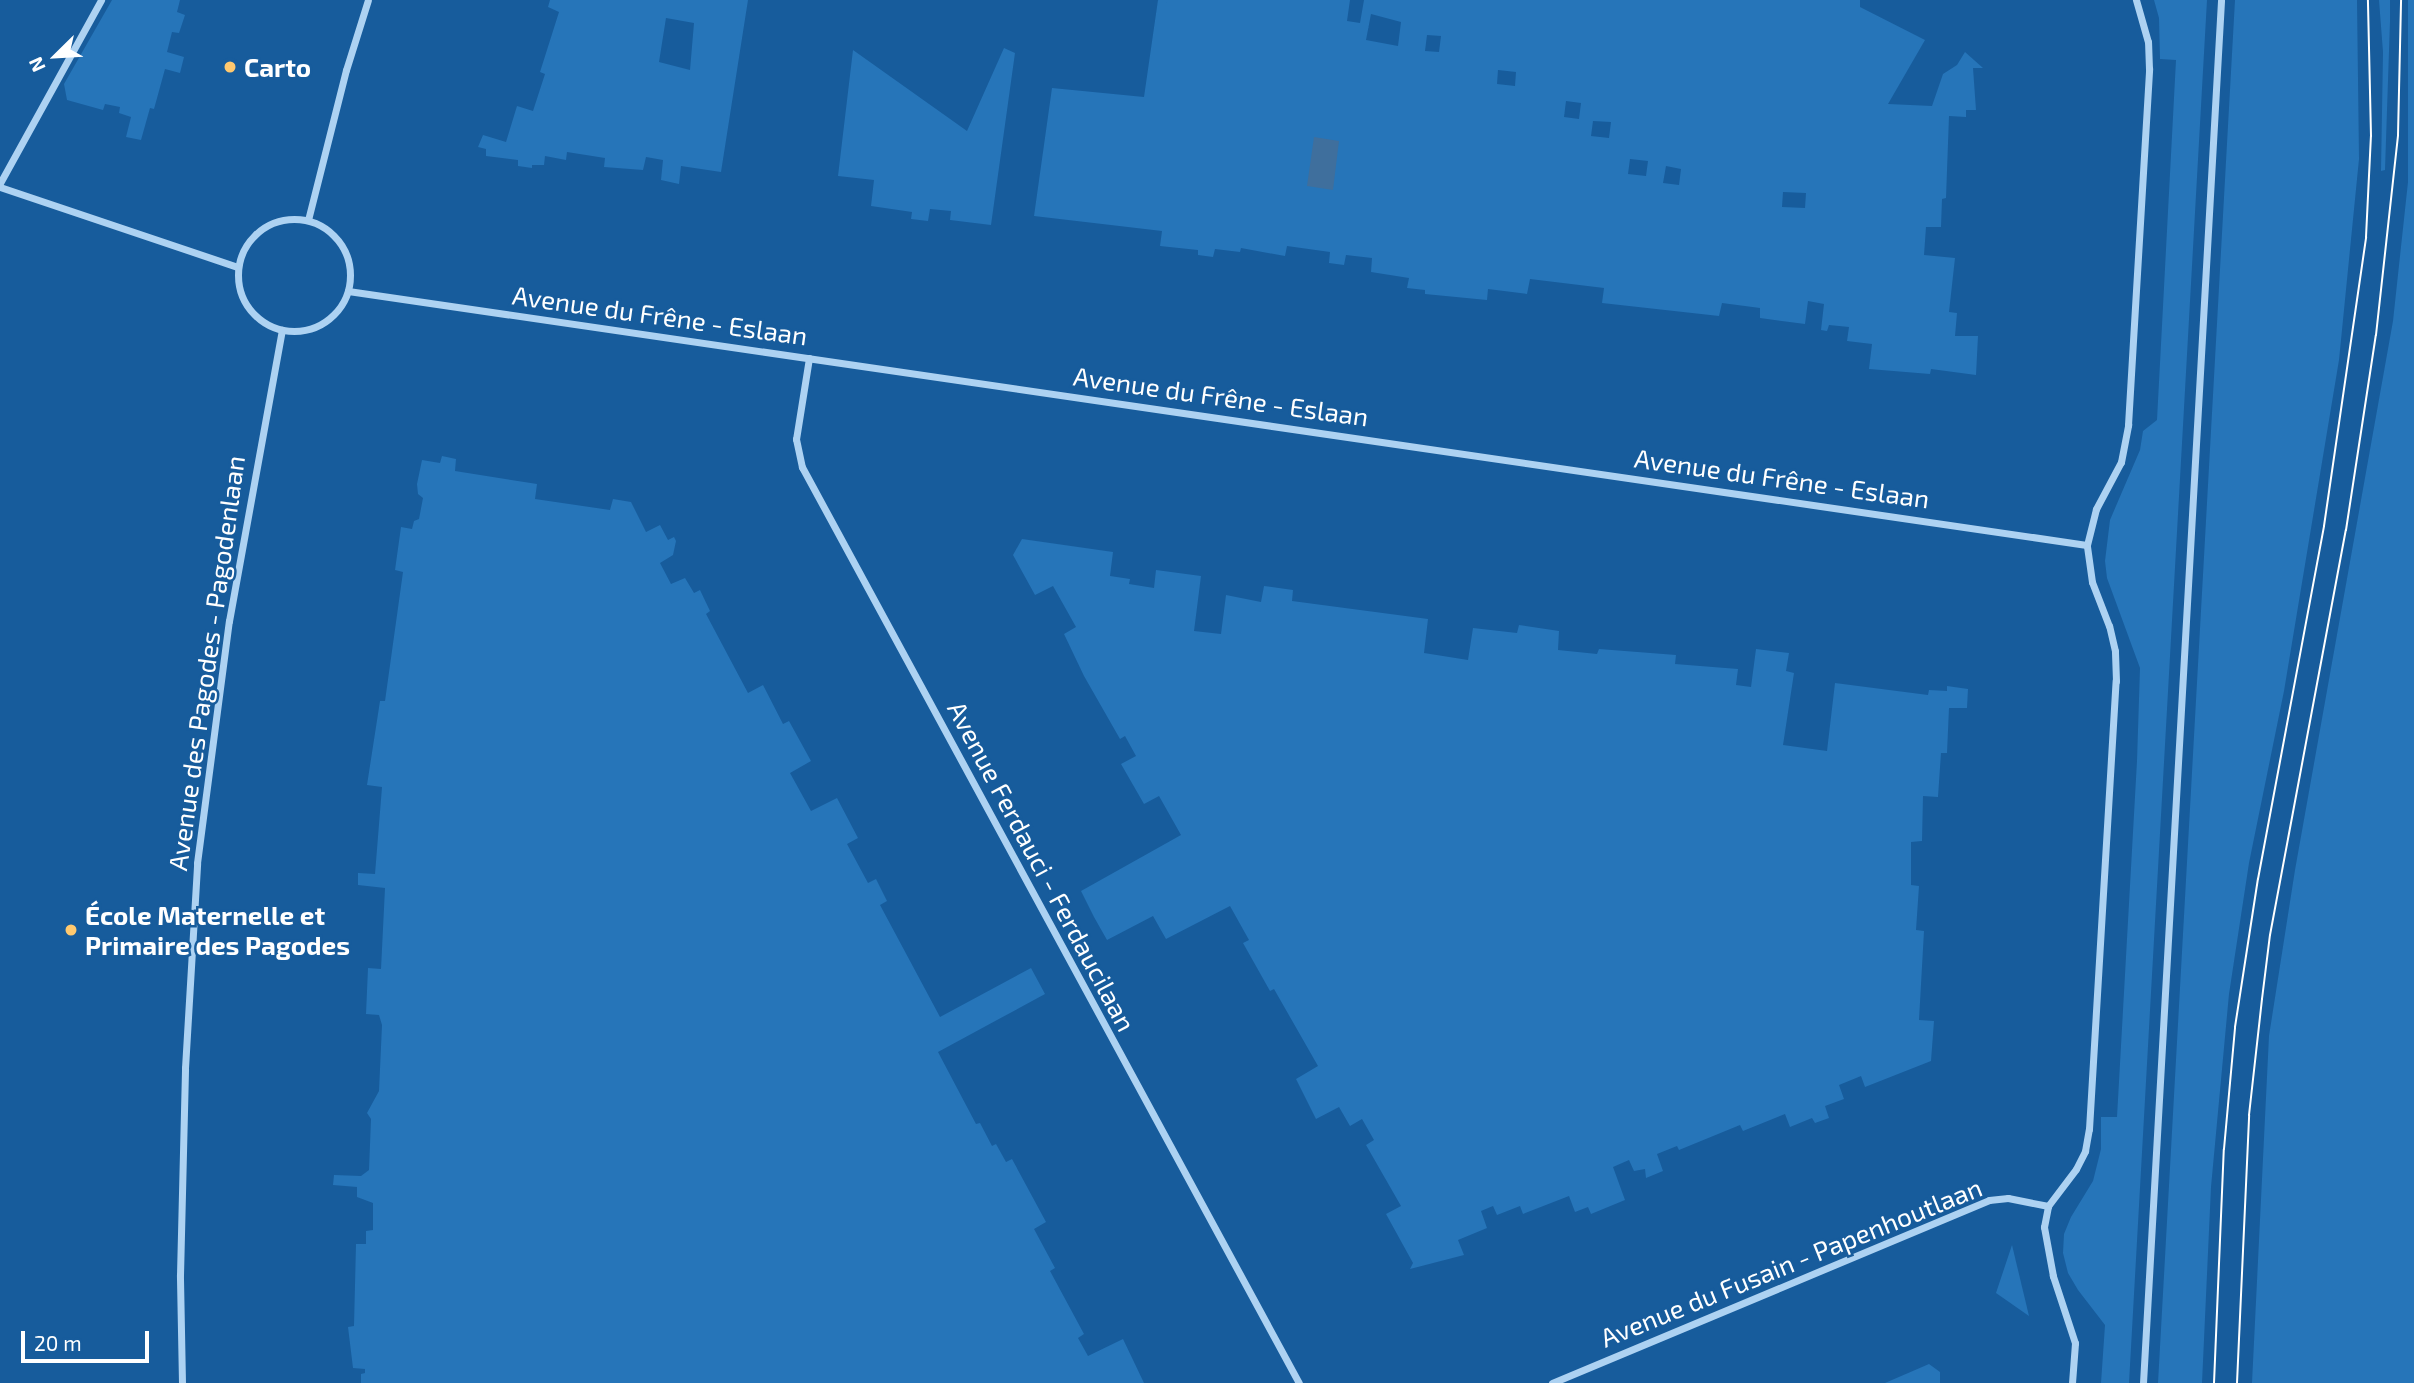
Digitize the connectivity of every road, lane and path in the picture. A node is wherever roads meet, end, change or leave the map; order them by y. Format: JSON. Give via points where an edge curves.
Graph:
{"nodes":[{"id":1,"x":101,"y":0,"type":"edge"},
{"id":2,"x":369,"y":0,"type":"edge"},
{"id":3,"x":2136,"y":0,"type":"edge"},
{"id":4,"x":2221,"y":0,"type":"edge"},
{"id":5,"x":0,"y":185,"type":"edge"},
{"id":6,"x":308,"y":220,"type":"junction"},
{"id":7,"x":238,"y":267,"type":"junction"},
{"id":8,"x":348,"y":291,"type":"junction"},
{"id":9,"x":282,"y":330,"type":"junction"},
{"id":10,"x":808,"y":358,"type":"junction"},
{"id":11,"x":2087,"y":545,"type":"junction"},
{"id":12,"x":2048,"y":1206,"type":"junction"},
{"id":13,"x":182,"y":1383,"type":"edge"},
{"id":14,"x":1299,"y":1383,"type":"edge"},
{"id":15,"x":1552,"y":1383,"type":"edge"},
{"id":16,"x":2072,"y":1383,"type":"edge"},
{"id":17,"x":2143,"y":1383,"type":"edge"}],
"edges":[{"from":1,"to":5,"type":"street"},
{"from":2,"to":6,"type":"street"},
{"from":3,"to":11,"type":"street","via":[[2148,42],[2149,69],[2128,425],[2121,463],[2096,509]]},
{"from":4,"to":17,"type":"street"},
{"from":5,"to":7,"type":"street"},
{"from":6,"to":7,"type":"street","via":[[280,221],[255,234]]},
{"from":6,"to":8,"type":"street","via":[[322,226],[343,247],[349,261]]},
{"from":7,"to":9,"type":"street","via":[[241,295],[248,307]]},
{"from":8,"to":9,"type":"street","via":[[334,315],[322,323]]},
{"from":8,"to":10,"type":"street","name":"Avenue du Frêne - Eslaan"},
{"from":9,"to":13,"type":"street","name":"Avenue des Pagodes - Pagodenlaan","via":[[231,609],[197,863],[185,1068]]},
{"from":10,"to":11,"type":"street","name":"Avenue du Frêne - Eslaan"},
{"from":10,"to":14,"type":"street","name":"Avenue Ferdauci - Ferdaucilaan","via":[[796,439],[802,467]]},
{"from":11,"to":12,"type":"street","via":[[2092,582],[2115,651],[2114,723],[2089,1129],[2076,1169]]},
{"from":12,"to":15,"type":"street","name":"Avenue du Fusain - Papenhoutlaan","via":[[2008,1198],[1990,1200]]},
{"from":12,"to":16,"type":"street","via":[[2044,1227],[2047,1253],[2075,1343]]}]}
